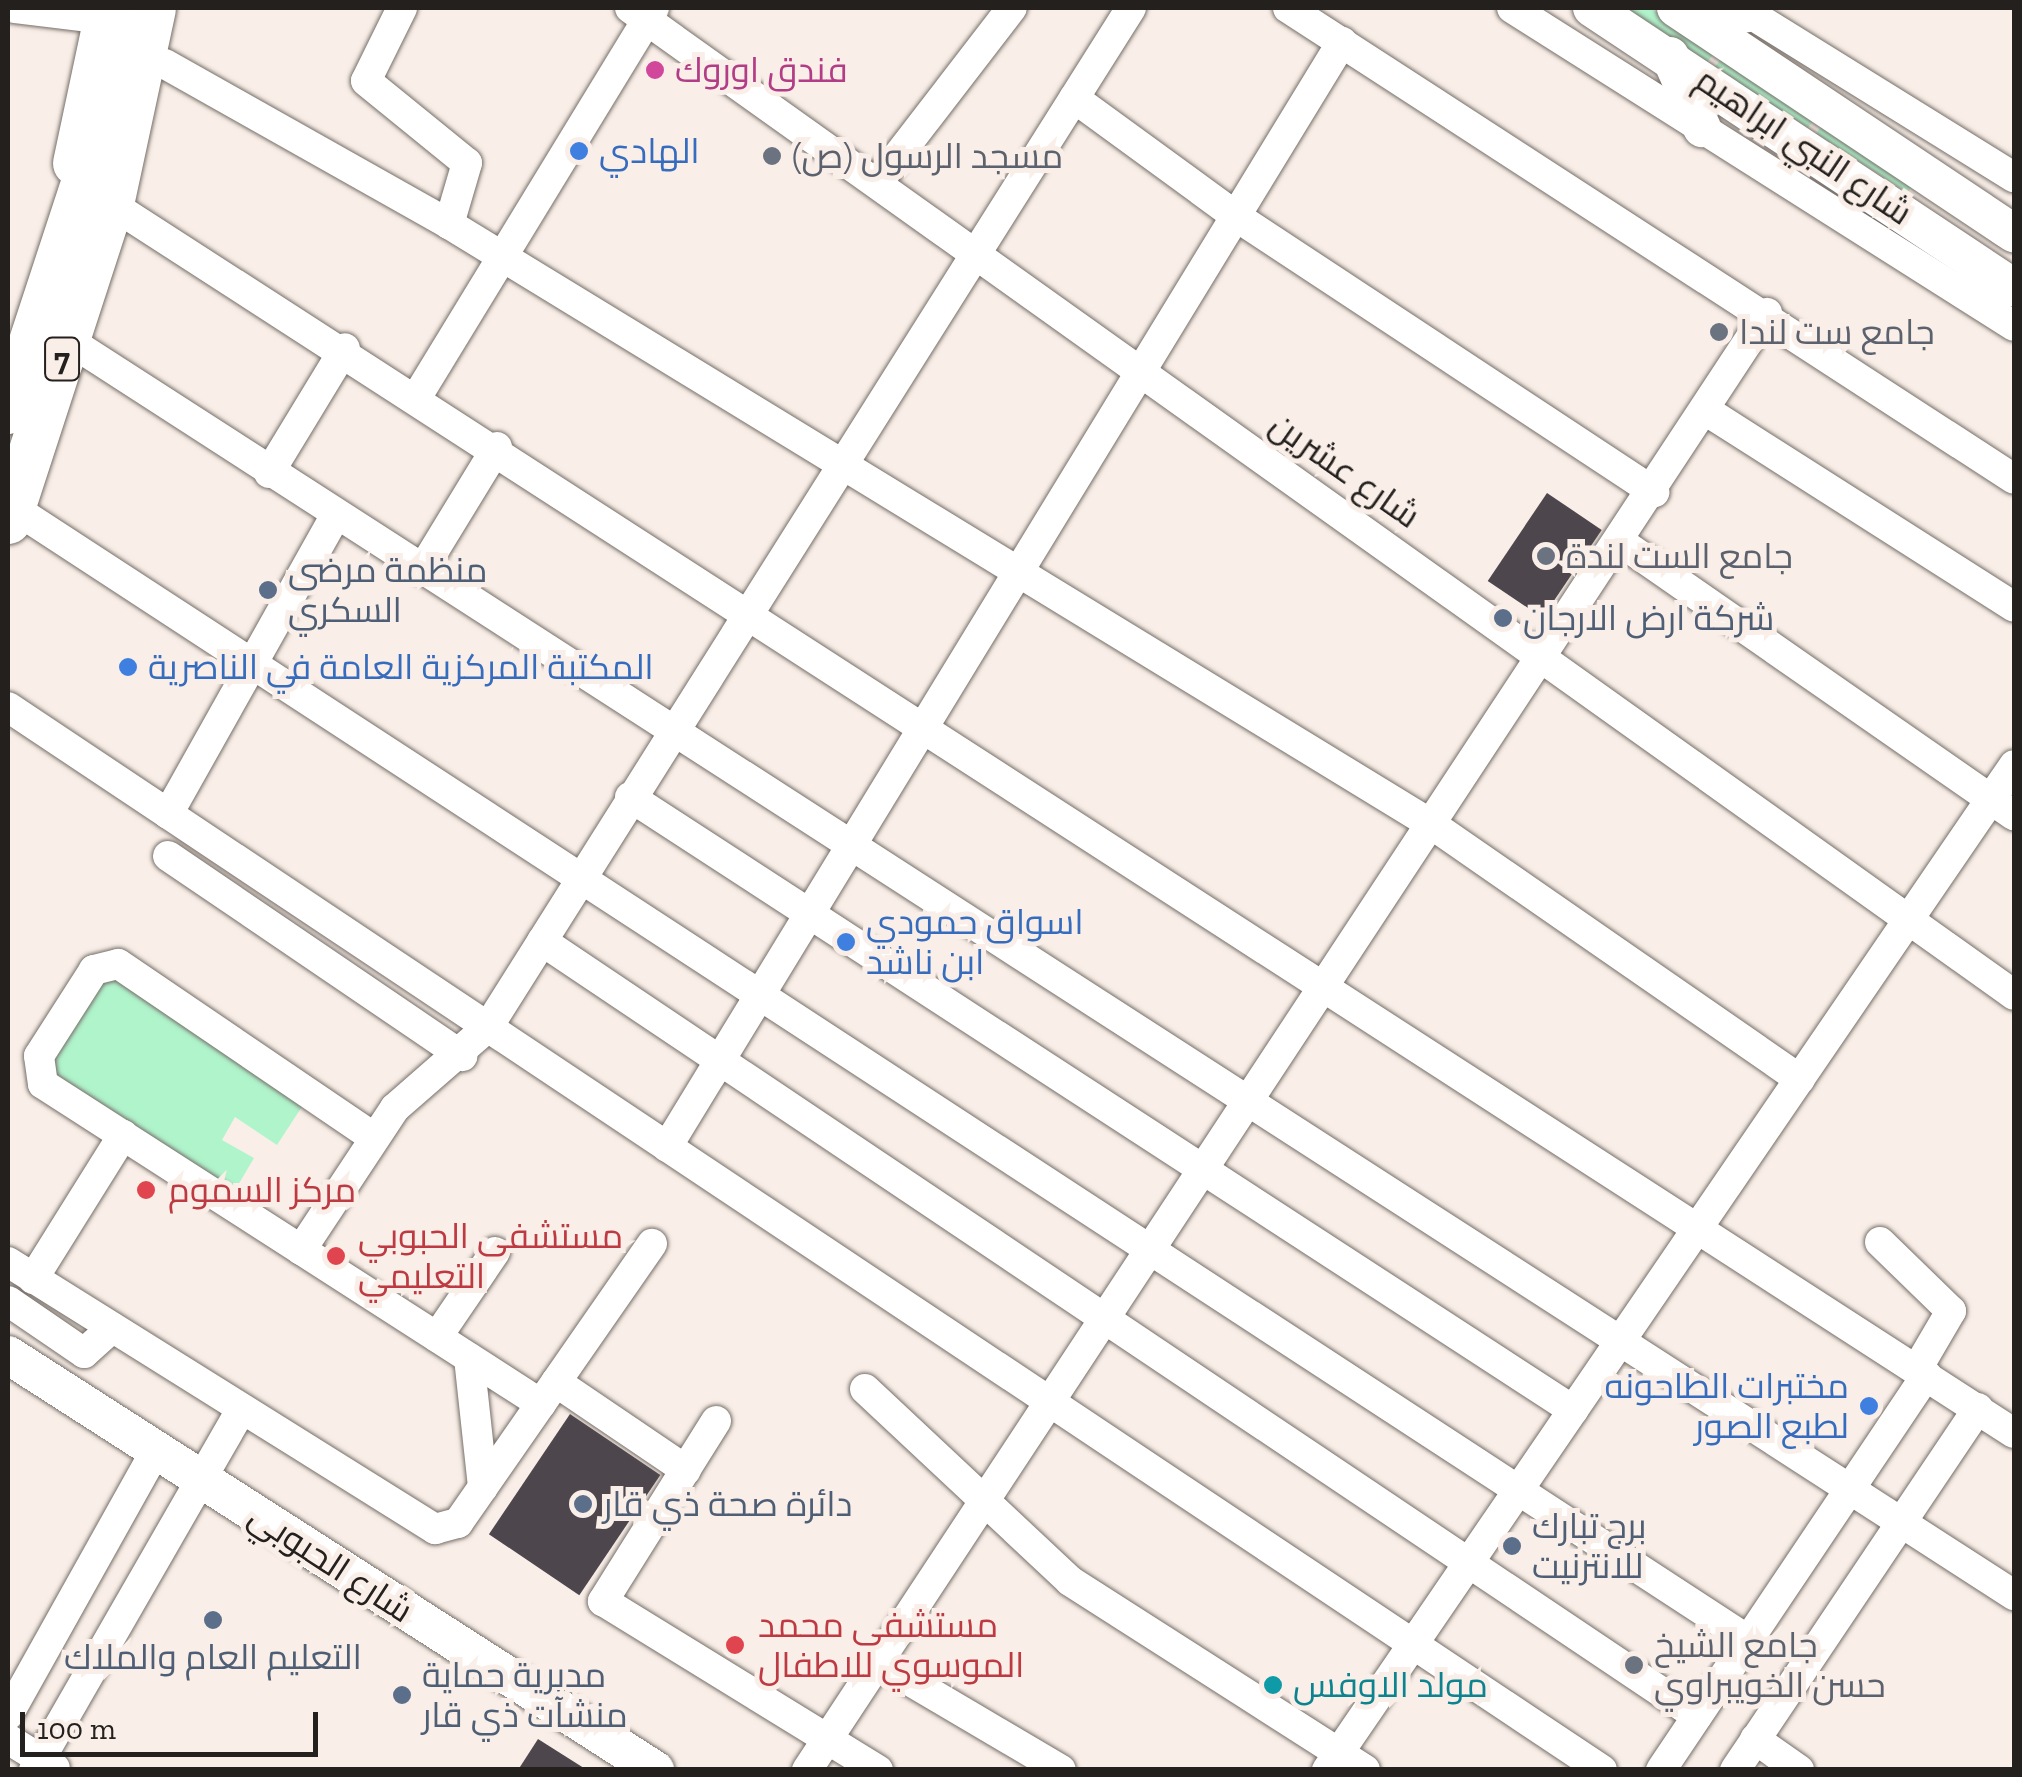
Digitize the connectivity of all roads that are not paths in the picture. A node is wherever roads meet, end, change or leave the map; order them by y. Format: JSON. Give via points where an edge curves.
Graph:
{"nodes":[{"id":1,"x":14,"y":8,"type":"edge"},
{"id":2,"x":153,"y":8,"type":"edge"},
{"id":3,"x":178,"y":8,"type":"edge"},
{"id":4,"x":402,"y":8,"type":"edge"},
{"id":5,"x":1012,"y":8,"type":"edge"},
{"id":6,"x":1131,"y":8,"type":"edge"},
{"id":7,"x":1288,"y":8,"type":"edge"},
{"id":8,"x":1512,"y":8,"type":"edge"},
{"id":9,"x":1592,"y":8,"type":"edge"},
{"id":10,"x":1746,"y":9,"type":"edge"},
{"id":11,"x":114,"y":11,"type":"edge"},
{"id":12,"x":644,"y":12,"type":"edge"},
{"id":13,"x":1685,"y":14,"type":"edge"},
{"id":14,"x":1342,"y":42,"type":"junction"},
{"id":15,"x":1670,"y":56,"type":"junction"},
{"id":16,"x":165,"y":64,"type":"junction"},
{"id":17,"x":1074,"y":98,"type":"junction"},
{"id":18,"x":117,"y":114,"type":"junction"},
{"id":19,"x":1702,"y":128,"type":"junction"},
{"id":20,"x":2013,"y":172,"type":"edge"},
{"id":21,"x":877,"y":183,"type":"junction"},
{"id":22,"x":112,"y":200,"type":"junction"},
{"id":23,"x":1237,"y":218,"type":"junction"},
{"id":24,"x":450,"y":224,"type":"junction"},
{"id":25,"x":2014,"y":232,"type":"edge"},
{"id":26,"x":976,"y":254,"type":"junction"},
{"id":27,"x":503,"y":258,"type":"junction"},
{"id":28,"x":56,"y":268,"type":"junction"},
{"id":29,"x":2014,"y":288,"type":"edge"},
{"id":30,"x":1767,"y":312,"type":"junction"},
{"id":31,"x":2014,"y":326,"type":"edge"},
{"id":32,"x":35,"y":345,"type":"edge"},
{"id":33,"x":346,"y":348,"type":"junction"},
{"id":34,"x":1142,"y":372,"type":"junction"},
{"id":35,"x":418,"y":395,"type":"junction"},
{"id":36,"x":1705,"y":410,"type":"junction"},
{"id":37,"x":8,"y":411,"type":"edge"},
{"id":38,"x":497,"y":446,"type":"junction"},
{"id":39,"x":837,"y":461,"type":"junction"},
{"id":40,"x":269,"y":473,"type":"junction"},
{"id":41,"x":2014,"y":478,"type":"edge"},
{"id":42,"x":1654,"y":492,"type":"junction"},
{"id":43,"x":10,"y":514,"type":"edge"},
{"id":44,"x":336,"y":515,"type":"junction"},
{"id":45,"x":1622,"y":543,"type":"junction"},
{"id":46,"x":422,"y":570,"type":"junction"},
{"id":47,"x":1022,"y":574,"type":"junction"},
{"id":48,"x":2014,"y":607,"type":"edge"},
{"id":49,"x":746,"y":608,"type":"junction"},
{"id":50,"x":1545,"y":658,"type":"junction"},
{"id":51,"x":254,"y":667,"type":"junction"},
{"id":52,"x":8,"y":707,"type":"edge"},
{"id":53,"x":928,"y":726,"type":"junction"},
{"id":54,"x":671,"y":730,"type":"junction"},
{"id":55,"x":2014,"y":765,"type":"edge"},
{"id":56,"x":630,"y":797,"type":"junction"},
{"id":57,"x":2003,"y":807,"type":"edge"},
{"id":58,"x":168,"y":814,"type":"junction"},
{"id":59,"x":1434,"y":826,"type":"junction"},
{"id":60,"x":856,"y":848,"type":"junction"},
{"id":61,"x":168,"y":856,"type":"dead end"},
{"id":62,"x":580,"y":879,"type":"junction"},
{"id":63,"x":815,"y":917,"type":"junction"},
{"id":64,"x":1908,"y":920,"type":"junction"},
{"id":65,"x":542,"y":940,"type":"junction"},
{"id":66,"x":1328,"y":986,"type":"junction"},
{"id":67,"x":2014,"y":995,"type":"edge"},
{"id":68,"x":764,"y":999,"type":"junction"},
{"id":69,"x":488,"y":1028,"type":"junction"},
{"id":70,"x":462,"y":1056,"type":"junction"},
{"id":71,"x":723,"y":1062,"type":"junction"},
{"id":72,"x":1800,"y":1079,"type":"junction"},
{"id":73,"x":1252,"y":1101,"type":"junction"},
{"id":74,"x":124,"y":1135,"type":"junction"},
{"id":75,"x":373,"y":1137,"type":"junction"},
{"id":76,"x":667,"y":1147,"type":"junction"},
{"id":77,"x":1206,"y":1171,"type":"junction"},
{"id":78,"x":1699,"y":1227,"type":"junction"},
{"id":79,"x":1880,"y":1242,"type":"dead end"},
{"id":80,"x":652,"y":1244,"type":"dead end"},
{"id":81,"x":301,"y":1250,"type":"junction"},
{"id":82,"x":1152,"y":1251,"type":"junction"},
{"id":83,"x":495,"y":1252,"type":"dead end"},
{"id":84,"x":20,"y":1270,"type":"edge"},
{"id":85,"x":8,"y":1301,"type":"edge"},
{"id":86,"x":1106,"y":1319,"type":"junction"},
{"id":87,"x":112,"y":1328,"type":"junction"},
{"id":88,"x":437,"y":1338,"type":"junction"},
{"id":89,"x":1623,"y":1338,"type":"junction"},
{"id":90,"x":8,"y":1355,"type":"edge"},
{"id":91,"x":468,"y":1358,"type":"junction"},
{"id":92,"x":1922,"y":1372,"type":"junction"},
{"id":93,"x":8,"y":1382,"type":"edge"},
{"id":94,"x":865,"y":1389,"type":"dead end"},
{"id":95,"x":548,"y":1393,"type":"junction"},
{"id":96,"x":1051,"y":1403,"type":"junction"},
{"id":97,"x":1978,"y":1408,"type":"junction"},
{"id":98,"x":241,"y":1410,"type":"junction"},
{"id":99,"x":1573,"y":1410,"type":"junction"},
{"id":100,"x":716,"y":1421,"type":"dead end"},
{"id":101,"x":2014,"y":1433,"type":"edge"},
{"id":102,"x":150,"y":1460,"type":"junction"},
{"id":103,"x":686,"y":1470,"type":"junction"},
{"id":104,"x":1852,"y":1485,"type":"junction"},
{"id":105,"x":483,"y":1487,"type":"junction"},
{"id":106,"x":194,"y":1488,"type":"junction"},
{"id":107,"x":1518,"y":1490,"type":"junction"},
{"id":108,"x":983,"y":1505,"type":"junction"},
{"id":109,"x":1904,"y":1518,"type":"junction"},
{"id":110,"x":1469,"y":1563,"type":"junction"},
{"id":111,"x":2014,"y":1595,"type":"edge"},
{"id":112,"x":1748,"y":1640,"type":"junction"},
{"id":113,"x":1413,"y":1644,"type":"junction"},
{"id":114,"x":878,"y":1662,"type":"junction"},
{"id":115,"x":8,"y":1715,"type":"edge"},
{"id":116,"x":1698,"y":1716,"type":"junction"},
{"id":117,"x":828,"y":1738,"type":"junction"},
{"id":118,"x":8,"y":1739,"type":"edge"},
{"id":119,"x":1756,"y":1739,"type":"junction"},
{"id":120,"x":1333,"y":1761,"type":"edge"},
{"id":121,"x":44,"y":1766,"type":"edge"},
{"id":122,"x":618,"y":1770,"type":"edge"},
{"id":123,"x":655,"y":1770,"type":"edge"},
{"id":124,"x":808,"y":1770,"type":"edge"},
{"id":125,"x":878,"y":1770,"type":"edge"},
{"id":126,"x":1061,"y":1770,"type":"edge"},
{"id":127,"x":1365,"y":1770,"type":"edge"},
{"id":128,"x":1602,"y":1770,"type":"edge"},
{"id":129,"x":1662,"y":1770,"type":"edge"},
{"id":130,"x":1735,"y":1770,"type":"edge"},
{"id":131,"x":1799,"y":1770,"type":"edge"}],
"edges":[{"from":1,"to":11,"type":"street"},
{"from":2,"to":18,"type":"highway","number":"7"},
{"from":3,"to":16,"type":"highway"},
{"from":4,"to":24,"type":"street","via":[[366,80],[467,163]]},
{"from":5,"to":21,"type":"street"},
{"from":6,"to":17,"type":"street"},
{"from":7,"to":14,"type":"street"},
{"from":8,"to":19,"type":"street"},
{"from":9,"to":15,"type":"main road","name":"شارع النبي ابراهيم"},
{"from":10,"to":13,"type":"main road"},
{"from":10,"to":20,"type":"street"},
{"from":11,"to":18,"type":"highway","number":"7"},
{"from":11,"to":28,"type":"highway"},
{"from":12,"to":21,"type":"street","name":"شارع عشرين"},
{"from":12,"to":27,"type":"street"},
{"from":13,"to":25,"type":"main road","name":"شارع النبي ابراهيم"},
{"from":14,"to":23,"type":"street"},
{"from":14,"to":30,"type":"street"},
{"from":15,"to":19,"type":"main road"},
{"from":15,"to":29,"type":"main road","name":"شارع النبي ابراهيم"},
{"from":16,"to":22,"type":"highway"},
{"from":16,"to":24,"type":"street"},
{"from":17,"to":23,"type":"street"},
{"from":17,"to":26,"type":"street"},
{"from":18,"to":22,"type":"highway","number":"7"},
{"from":18,"to":28,"type":"highway","number":"7"},
{"from":19,"to":31,"type":"street"},
{"from":21,"to":26,"type":"street","name":"شارع عشرين"},
{"from":22,"to":32,"type":"highway","number":"7"},
{"from":22,"to":33,"type":"street"},
{"from":23,"to":34,"type":"street"},
{"from":23,"to":42,"type":"street"},
{"from":24,"to":27,"type":"street"},
{"from":26,"to":34,"type":"street","name":"شارع عشرين"},
{"from":26,"to":39,"type":"street"},
{"from":27,"to":35,"type":"street"},
{"from":27,"to":39,"type":"street"},
{"from":28,"to":32,"type":"highway","number":"7"},
{"from":30,"to":36,"type":"street"},
{"from":30,"to":41,"type":"street"},
{"from":32,"to":37,"type":"highway","number":"7"},
{"from":32,"to":40,"type":"street"},
{"from":32,"to":43,"type":"highway","number":"7"},
{"from":33,"to":35,"type":"street"},
{"from":33,"to":40,"type":"street"},
{"from":34,"to":47,"type":"street"},
{"from":34,"to":50,"type":"street","name":"شارع عشرين"},
{"from":35,"to":38,"type":"street"},
{"from":36,"to":42,"type":"street"},
{"from":36,"to":48,"type":"street"},
{"from":38,"to":46,"type":"street"},
{"from":38,"to":49,"type":"street"},
{"from":39,"to":47,"type":"street"},
{"from":39,"to":49,"type":"street"},
{"from":40,"to":44,"type":"street"},
{"from":42,"to":45,"type":"street"},
{"from":43,"to":51,"type":"street"},
{"from":44,"to":46,"type":"street"},
{"from":44,"to":51,"type":"street"},
{"from":45,"to":50,"type":"street"},
{"from":45,"to":57,"type":"street"},
{"from":46,"to":54,"type":"street"},
{"from":47,"to":53,"type":"street"},
{"from":47,"to":59,"type":"street"},
{"from":49,"to":53,"type":"street"},
{"from":49,"to":54,"type":"street"},
{"from":50,"to":59,"type":"street"},
{"from":50,"to":64,"type":"street","name":"شارع عشرين"},
{"from":51,"to":58,"type":"street"},
{"from":51,"to":62,"type":"street"},
{"from":52,"to":58,"type":"street"},
{"from":53,"to":60,"type":"street"},
{"from":53,"to":66,"type":"street"},
{"from":54,"to":56,"type":"street"},
{"from":54,"to":60,"type":"street"},
{"from":55,"to":57,"type":"street"},
{"from":56,"to":62,"type":"street"},
{"from":56,"to":63,"type":"street"},
{"from":57,"to":64,"type":"street"},
{"from":58,"to":69,"type":"street"},
{"from":59,"to":66,"type":"street"},
{"from":59,"to":72,"type":"street"},
{"from":60,"to":63,"type":"street"},
{"from":60,"to":73,"type":"street"},
{"from":61,"to":70,"type":"street"},
{"from":62,"to":65,"type":"street"},
{"from":62,"to":68,"type":"street"},
{"from":63,"to":68,"type":"street"},
{"from":63,"to":77,"type":"street"},
{"from":64,"to":67,"type":"street","name":"شارع عشرين"},
{"from":64,"to":72,"type":"street"},
{"from":65,"to":69,"type":"street"},
{"from":65,"to":71,"type":"street"},
{"from":66,"to":73,"type":"street"},
{"from":66,"to":78,"type":"street"},
{"from":68,"to":71,"type":"street"},
{"from":68,"to":82,"type":"street"},
{"from":69,"to":70,"type":"street"},
{"from":69,"to":76,"type":"street"},
{"from":70,"to":75,"type":"street"},
{"from":71,"to":76,"type":"street"},
{"from":71,"to":86,"type":"street"},
{"from":72,"to":78,"type":"street"},
{"from":73,"to":77,"type":"street"},
{"from":73,"to":89,"type":"street"},
{"from":74,"to":75,"type":"street","via":[[43,1084],[37,1066],[106,964],[134,969]]},
{"from":74,"to":81,"type":"street"},
{"from":74,"to":84,"type":"street"},
{"from":75,"to":81,"type":"street"},
{"from":76,"to":96,"type":"street"},
{"from":77,"to":82,"type":"street"},
{"from":77,"to":99,"type":"street"},
{"from":78,"to":89,"type":"street"},
{"from":78,"to":92,"type":"street"},
{"from":79,"to":92,"type":"street","via":[[1951,1310]]},
{"from":80,"to":95,"type":"street"},
{"from":81,"to":88,"type":"street"},
{"from":82,"to":86,"type":"street"},
{"from":82,"to":107,"type":"street"},
{"from":83,"to":88,"type":"street"},
{"from":84,"to":87,"type":"street"},
{"from":85,"to":87,"type":"street","via":[[84,1353]]},
{"from":86,"to":96,"type":"street"},
{"from":86,"to":110,"type":"street"},
{"from":87,"to":98,"type":"street"},
{"from":88,"to":91,"type":"street"},
{"from":89,"to":99,"type":"street"},
{"from":89,"to":104,"type":"street"},
{"from":90,"to":102,"type":"main road","name":"شارع الحبوبي"},
{"from":91,"to":95,"type":"street"},
{"from":91,"to":105,"type":"street"},
{"from":92,"to":97,"type":"street"},
{"from":92,"to":104,"type":"street"},
{"from":93,"to":102,"type":"main road","name":"شارع الحبوبي"},
{"from":94,"to":108,"type":"street"},
{"from":95,"to":103,"type":"street"},
{"from":95,"to":105,"type":"street"},
{"from":96,"to":108,"type":"street"},
{"from":96,"to":113,"type":"street"},
{"from":97,"to":101,"type":"street"},
{"from":97,"to":109,"type":"street"},
{"from":98,"to":105,"type":"street","via":[[423,1526],[458,1523]]},
{"from":98,"to":106,"type":"street"},
{"from":99,"to":107,"type":"street"},
{"from":100,"to":103,"type":"street"},
{"from":102,"to":106,"type":"main road","name":"شارع الحبوبي"},
{"from":102,"to":115,"type":"street"},
{"from":103,"to":117,"type":"street","via":[[603,1601]]},
{"from":104,"to":109,"type":"street"},
{"from":104,"to":112,"type":"street"},
{"from":106,"to":121,"type":"street"},
{"from":106,"to":122,"type":"main road","name":"شارع الحبوبي"},
{"from":106,"to":123,"type":"main road","name":"شارع الحبوبي"},
{"from":107,"to":110,"type":"street"},
{"from":107,"to":112,"type":"street"},
{"from":108,"to":114,"type":"street"},
{"from":108,"to":120,"type":"street","via":[[1167,1650]]},
{"from":109,"to":111,"type":"street"},
{"from":109,"to":119,"type":"street"},
{"from":110,"to":113,"type":"street"},
{"from":110,"to":116,"type":"street"},
{"from":112,"to":116,"type":"street"},
{"from":113,"to":120,"type":"street"},
{"from":113,"to":128,"type":"street"},
{"from":114,"to":117,"type":"street"},
{"from":114,"to":126,"type":"street"},
{"from":116,"to":129,"type":"street"},
{"from":117,"to":124,"type":"street"},
{"from":117,"to":125,"type":"street"},
{"from":118,"to":121,"type":"street"},
{"from":119,"to":130,"type":"street"},
{"from":119,"to":131,"type":"street"},
{"from":120,"to":127,"type":"street"}]}
